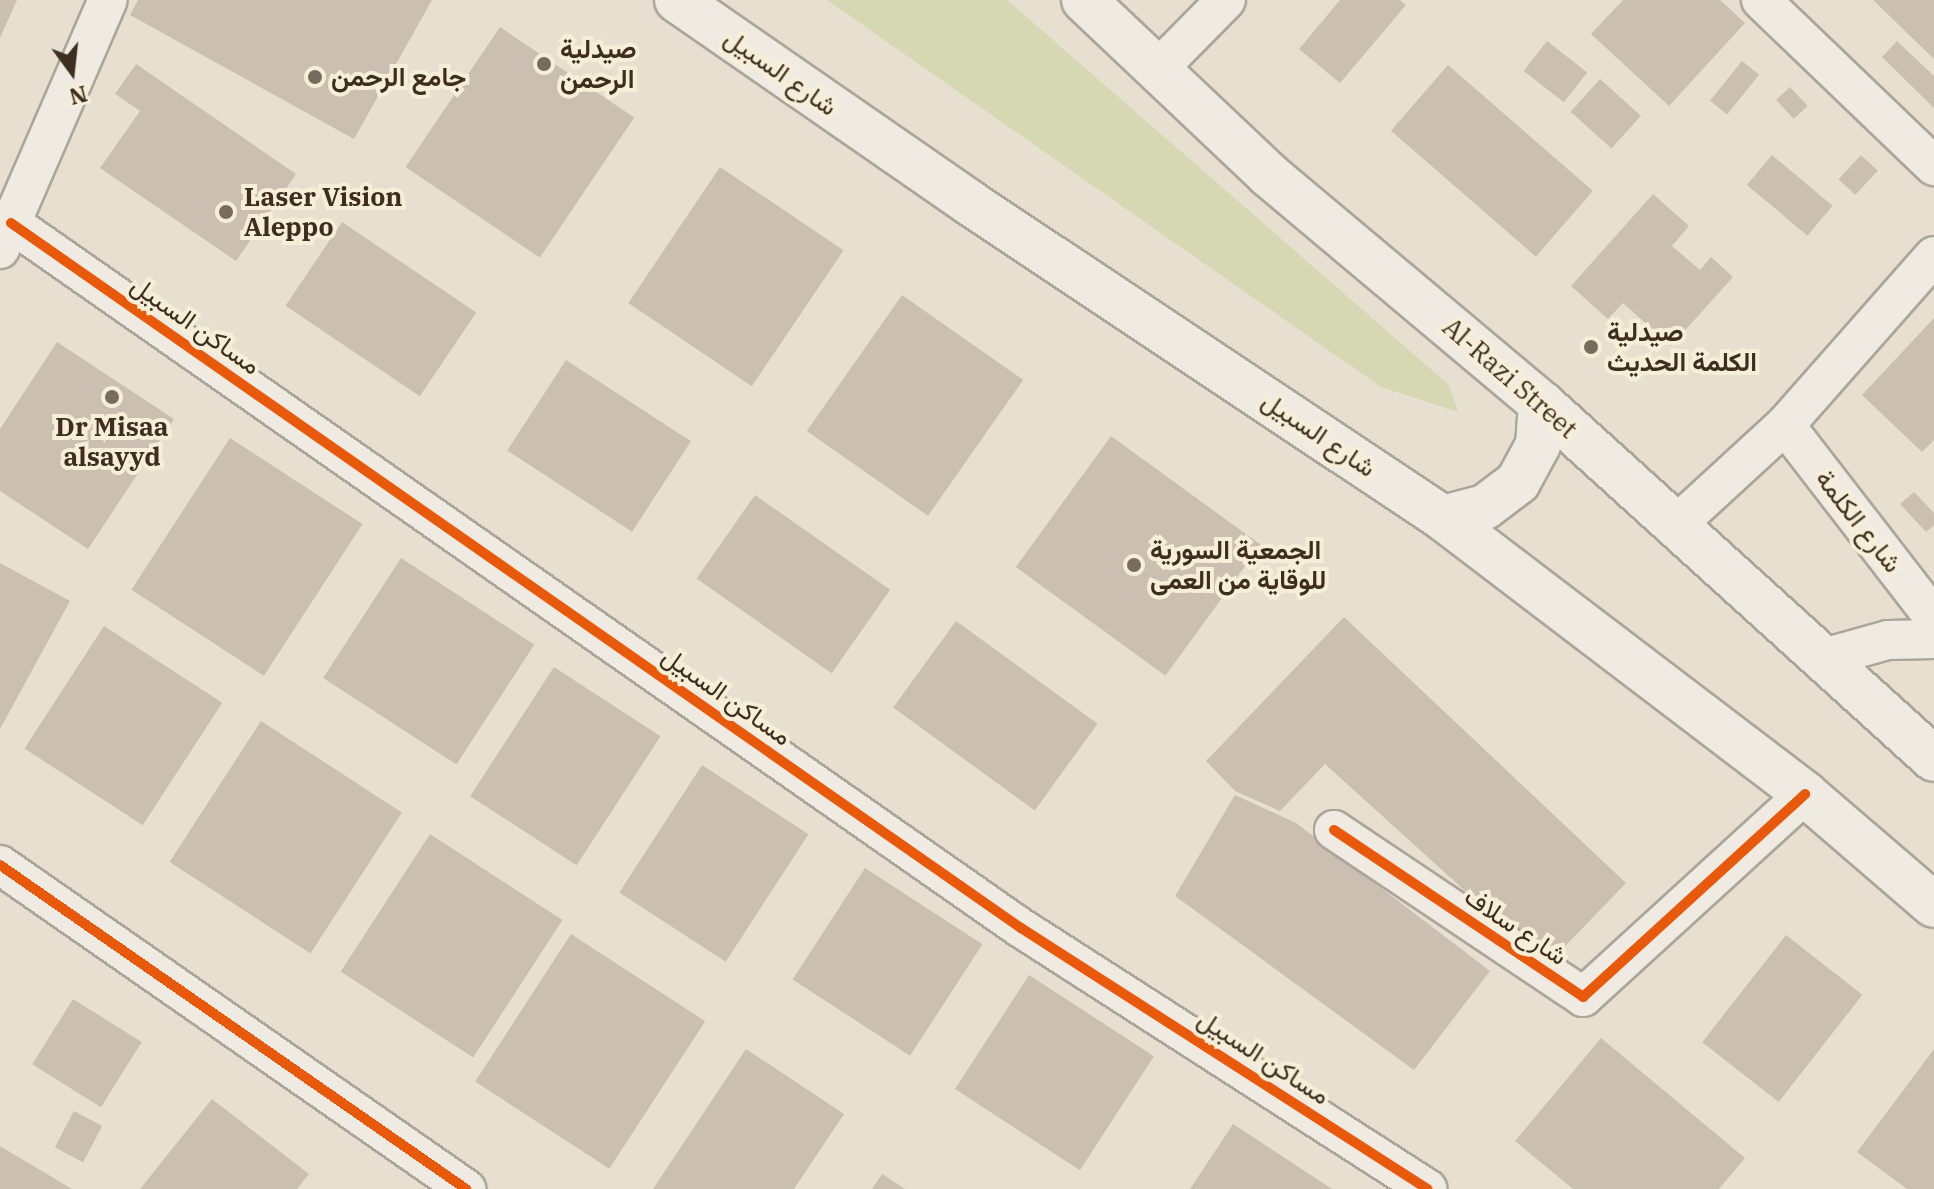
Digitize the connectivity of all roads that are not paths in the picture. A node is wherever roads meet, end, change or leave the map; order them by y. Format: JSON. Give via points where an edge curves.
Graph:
{"nodes":[{"id":1,"x":108,"y":0,"type":"edge"},
{"id":2,"x":677,"y":0,"type":"edge"},
{"id":3,"x":1084,"y":0,"type":"edge"},
{"id":4,"x":1226,"y":0,"type":"edge"},
{"id":5,"x":1761,"y":0,"type":"edge"},
{"id":6,"x":1157,"y":70,"type":"junction"},
{"id":7,"x":1934,"y":166,"type":"edge"},
{"id":8,"x":6,"y":236,"type":"edge"},
{"id":9,"x":1934,"y":256,"type":"edge"},
{"id":10,"x":1541,"y":403,"type":"junction"},
{"id":11,"x":1785,"y":425,"type":"junction"},
{"id":12,"x":1443,"y":518,"type":"junction"},
{"id":13,"x":1675,"y":526,"type":"junction"},
{"id":14,"x":1934,"y":618,"type":"edge"},
{"id":15,"x":1934,"y":639,"type":"edge"},
{"id":16,"x":1827,"y":657,"type":"junction"},
{"id":17,"x":1934,"y":759,"type":"edge"},
{"id":18,"x":1805,"y":794,"type":"junction"},
{"id":19,"x":1334,"y":830,"type":"dead end"},
{"id":20,"x":0,"y":865,"type":"edge"},
{"id":21,"x":1934,"y":905,"type":"edge"},
{"id":22,"x":466,"y":1189,"type":"edge"},
{"id":23,"x":1428,"y":1189,"type":"edge"}],
"edges":[{"from":1,"to":8,"type":"street"},
{"from":2,"to":12,"type":"main road","name":"شارع السبيل","via":[[970,203]]},
{"from":3,"to":6,"type":"main road","name":"Al-Razi Street"},
{"from":4,"to":6,"type":"street"},
{"from":5,"to":7,"type":"street"},
{"from":6,"to":10,"type":"main road","name":"Al-Razi Street","via":[[1269,175]]},
{"from":8,"to":23,"type":"street","name":"مساكن السبيل","via":[[1021,928]]},
{"from":9,"to":11,"type":"street"},
{"from":10,"to":12,"type":"main road","via":[[1538,445],[1518,482],[1485,507]]},
{"from":10,"to":13,"type":"main road","name":"Al-Razi Street"},
{"from":11,"to":13,"type":"street"},
{"from":11,"to":14,"type":"street","name":"شارع الكلمة"},
{"from":12,"to":18,"type":"main road","name":"شارع السبيل"},
{"from":13,"to":16,"type":"main road","name":"Al-Razi Street"},
{"from":15,"to":16,"type":"street","via":[[1888,640]]},
{"from":16,"to":17,"type":"main road","name":"Al-Razi Street"},
{"from":18,"to":19,"type":"street","name":"شارع سلاف","via":[[1583,997]]},
{"from":18,"to":21,"type":"main road","name":"شارع السبيل"},
{"from":20,"to":22,"type":"street"}]}
